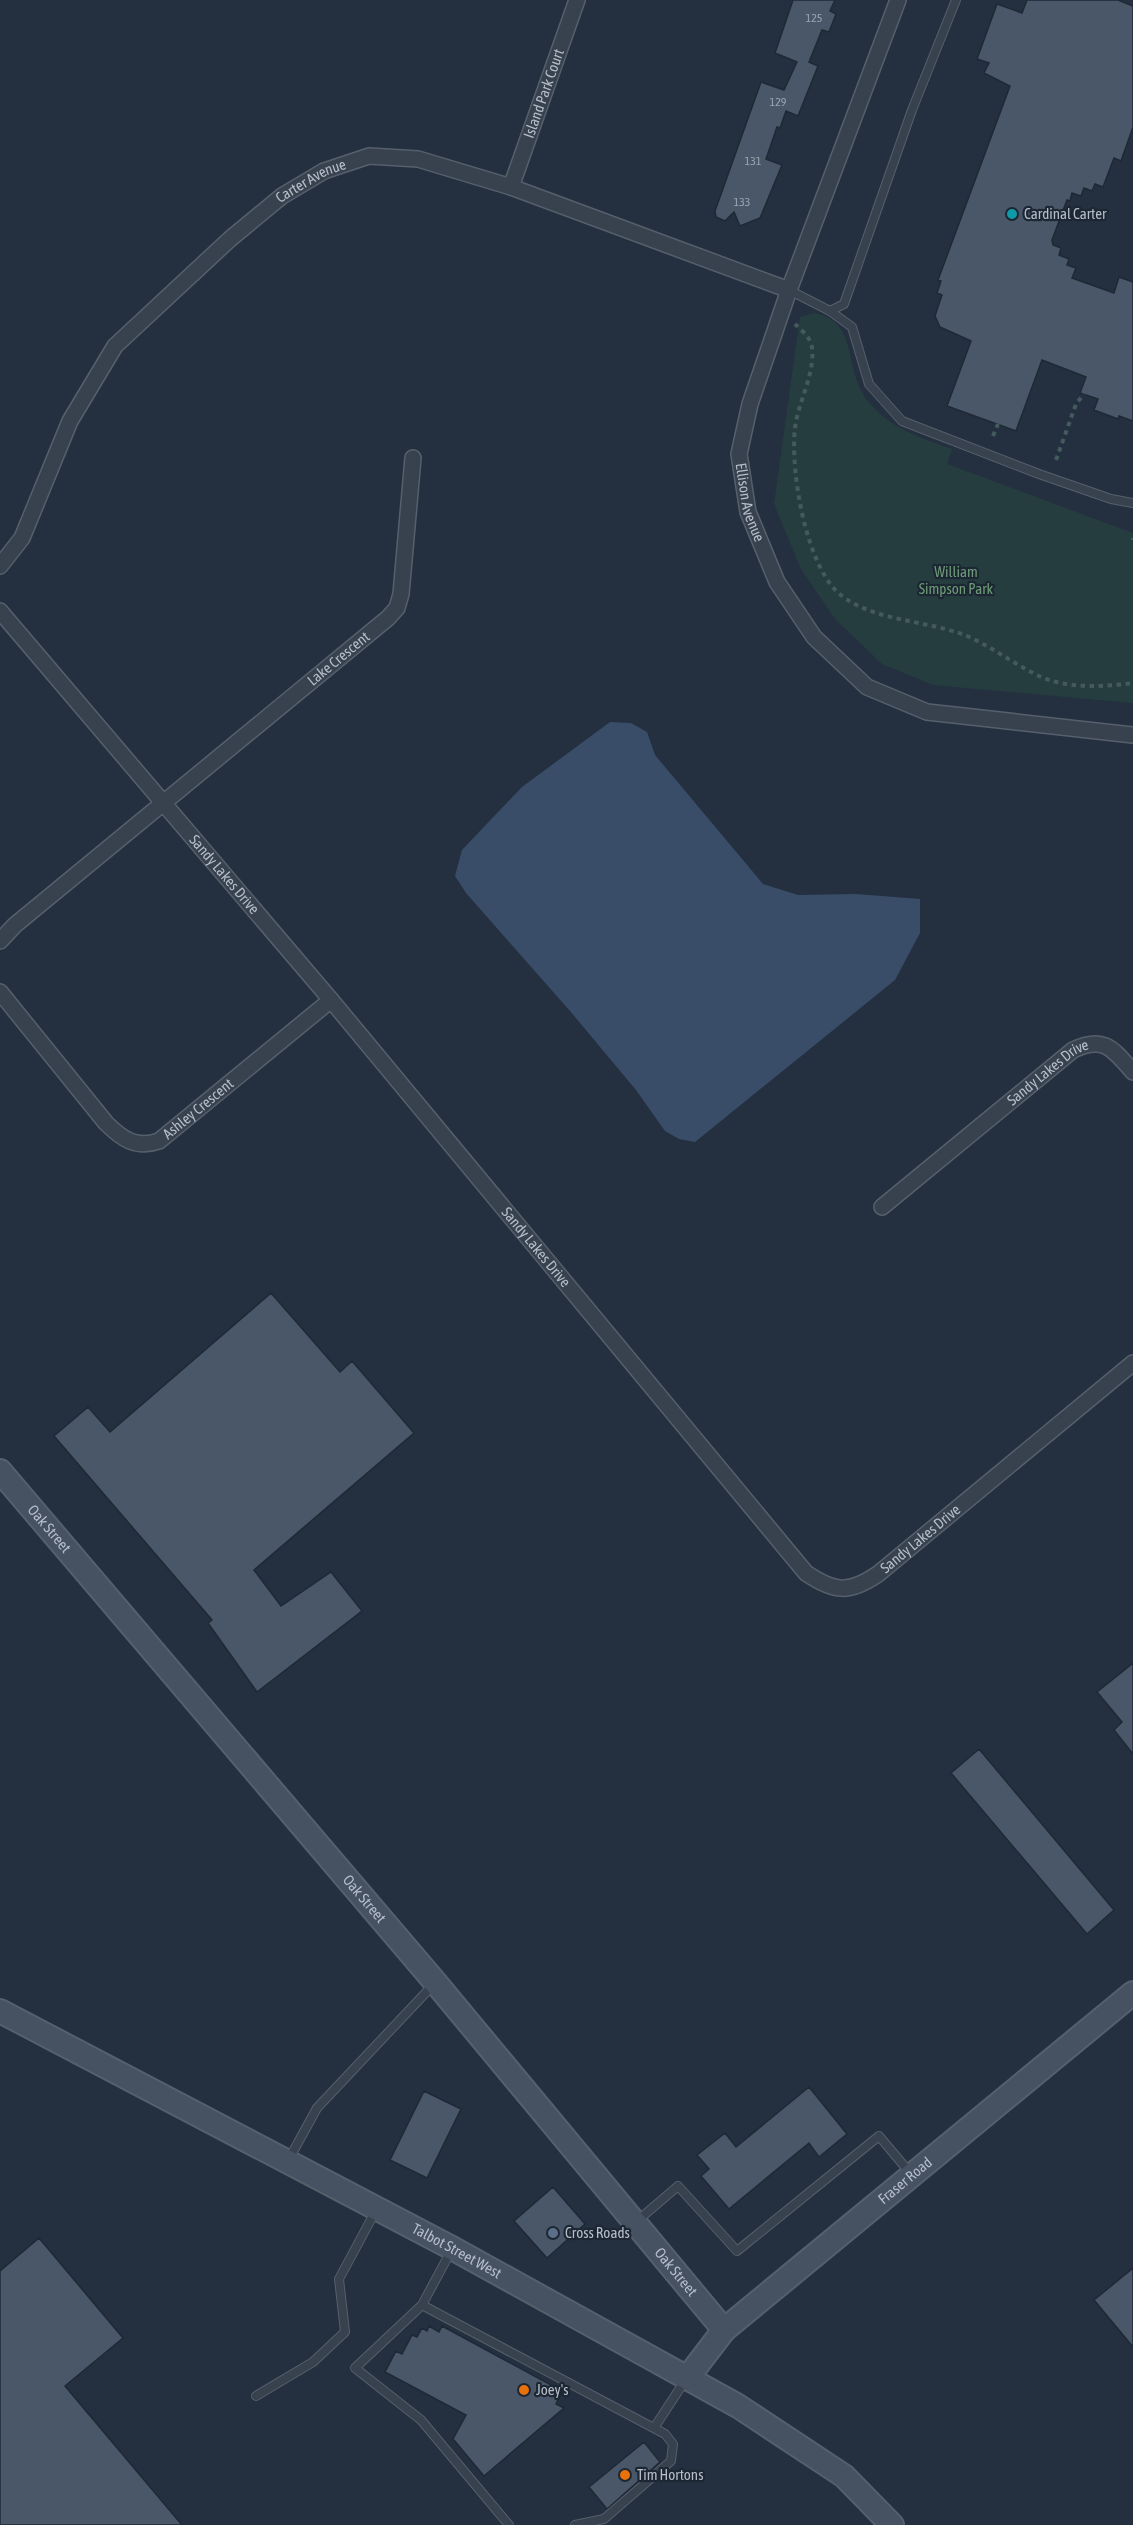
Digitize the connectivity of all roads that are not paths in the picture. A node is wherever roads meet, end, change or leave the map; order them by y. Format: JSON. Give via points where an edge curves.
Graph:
{"nodes":[{"id":1,"x":577,"y":0,"type":"edge"},
{"id":2,"x":898,"y":0,"type":"edge"},
{"id":3,"x":956,"y":0,"type":"edge"},
{"id":4,"x":511,"y":187,"type":"junction"},
{"id":5,"x":789,"y":290,"type":"junction"},
{"id":6,"x":830,"y":311,"type":"junction"},
{"id":7,"x":413,"y":458,"type":"dead end"},
{"id":8,"x":1133,"y":503,"type":"edge"},
{"id":9,"x":0,"y":566,"type":"edge"},
{"id":10,"x":0,"y":611,"type":"edge"},
{"id":11,"x":1133,"y":735,"type":"edge"},
{"id":12,"x":163,"y":803,"type":"junction"},
{"id":13,"x":0,"y":941,"type":"edge"},
{"id":14,"x":0,"y":992,"type":"edge"},
{"id":15,"x":331,"y":1000,"type":"junction"},
{"id":16,"x":1133,"y":1072,"type":"edge"},
{"id":17,"x":882,"y":1207,"type":"dead end"},
{"id":18,"x":1133,"y":1363,"type":"edge"},
{"id":19,"x":0,"y":1471,"type":"edge"},
{"id":20,"x":435,"y":1982,"type":"junction"},
{"id":21,"x":1133,"y":1993,"type":"edge"},
{"id":22,"x":0,"y":2011,"type":"edge"},
{"id":23,"x":288,"y":2161,"type":"junction"},
{"id":24,"x":912,"y":2175,"type":"junction"},
{"id":25,"x":377,"y":2208,"type":"junction"},
{"id":26,"x":635,"y":2222,"type":"junction"},
{"id":27,"x":452,"y":2248,"type":"junction"},
{"id":28,"x":422,"y":2305,"type":"junction"},
{"id":29,"x":724,"y":2330,"type":"junction"},
{"id":30,"x":687,"y":2377,"type":"junction"},
{"id":31,"x":256,"y":2396,"type":"dead end"},
{"id":32,"x":654,"y":2428,"type":"junction"},
{"id":33,"x":889,"y":2524,"type":"edge"},
{"id":34,"x":509,"y":2525,"type":"edge"},
{"id":35,"x":575,"y":2525,"type":"edge"}],
"edges":[{"from":1,"to":4,"type":"street","name":"Island Park Court"},
{"from":2,"to":5,"type":"street","name":"Ellison Avenue"},
{"from":3,"to":6,"type":"lane","via":[[912,110],[844,304]]},
{"from":4,"to":5,"type":"street","name":"Carter Avenue"},
{"from":4,"to":9,"type":"street","name":"Carter Avenue","via":[[418,159],[369,156],[324,171],[282,196],[116,346],[70,421],[22,538]]},
{"from":5,"to":6,"type":"lane"},
{"from":5,"to":11,"type":"street","name":"Ellison Avenue","via":[[750,404],[739,454],[752,522],[777,582],[814,637],[867,687],[927,712]]},
{"from":6,"to":8,"type":"lane","via":[[852,327],[869,384],[902,421],[1039,474]]},
{"from":7,"to":12,"type":"street","name":"Lake Crescent","via":[[397,608],[378,628]]},
{"from":10,"to":12,"type":"street","name":"Sandy Lakes Drive"},
{"from":12,"to":13,"type":"street"},
{"from":12,"to":15,"type":"street","name":"Sandy Lakes Drive"},
{"from":14,"to":15,"type":"street","name":"Ashley Crescent","via":[[106,1123],[120,1137],[147,1145],[159,1141]]},
{"from":15,"to":18,"type":"street","name":"Sandy Lakes Drive","via":[[806,1573],[825,1586],[847,1589],[878,1574]]},
{"from":16,"to":17,"type":"street","name":"Sandy Lakes Drive","via":[[1103,1044],[1088,1043],[1073,1050]]},
{"from":19,"to":20,"type":"main road","name":"Oak Street"},
{"from":20,"to":23,"type":"lane","via":[[316,2108]]},
{"from":20,"to":26,"type":"main road","name":"Oak Street"},
{"from":21,"to":24,"type":"main road","name":"Fraser Road"},
{"from":22,"to":23,"type":"main road","name":"Talbot Street West"},
{"from":23,"to":25,"type":"main road","name":"Talbot Street West"},
{"from":24,"to":26,"type":"lane","via":[[879,2136],[736,2251],[678,2186]]},
{"from":24,"to":29,"type":"main road","name":"Fraser Road"},
{"from":25,"to":27,"type":"main road","name":"Talbot Street West"},
{"from":25,"to":31,"type":"lane","via":[[339,2278],[345,2332],[313,2362]]},
{"from":26,"to":29,"type":"main road","name":"Oak Street"},
{"from":27,"to":28,"type":"lane"},
{"from":27,"to":30,"type":"main road","name":"Talbot Street West"},
{"from":28,"to":32,"type":"lane"},
{"from":28,"to":34,"type":"lane","via":[[355,2368],[421,2420]]},
{"from":29,"to":30,"type":"main road","name":"Fraser Road"},
{"from":30,"to":32,"type":"lane"},
{"from":30,"to":33,"type":"main road","name":"Talbot Street West","via":[[844,2476]]},
{"from":32,"to":35,"type":"lane","via":[[673,2444],[671,2461],[604,2519]]}]}
